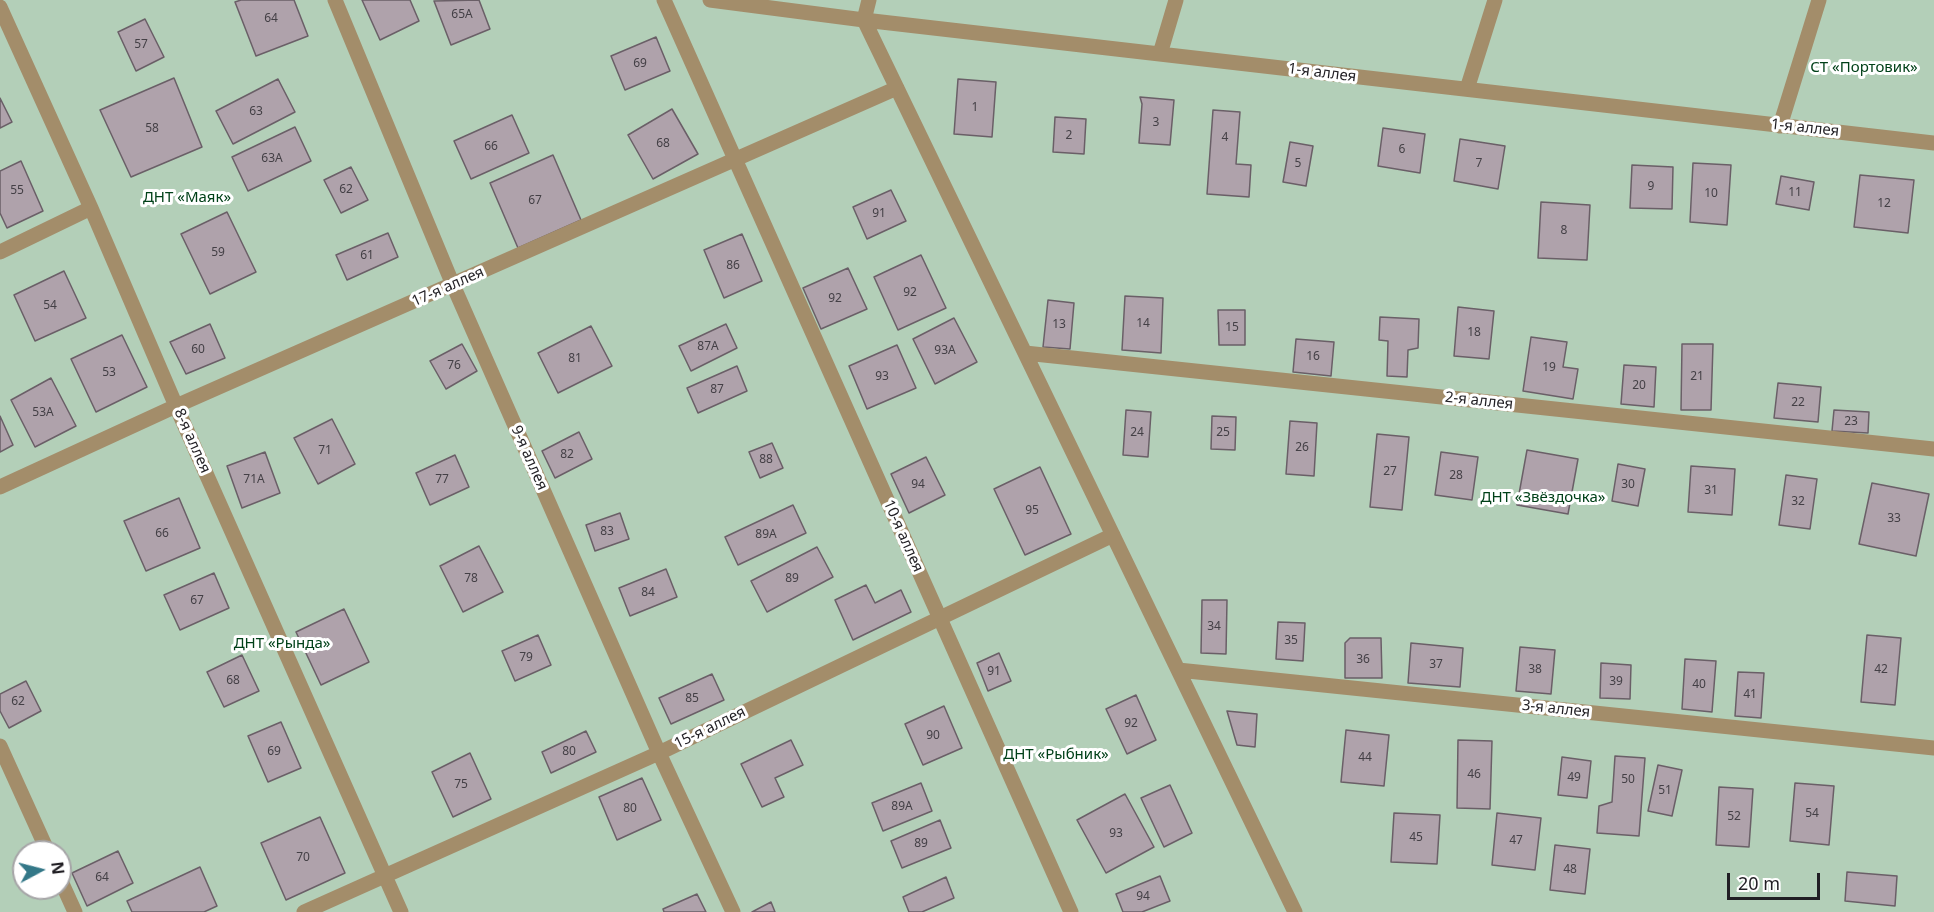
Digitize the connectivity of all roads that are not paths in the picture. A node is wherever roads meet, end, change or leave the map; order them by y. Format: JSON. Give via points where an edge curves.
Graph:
{"nodes":[{"id":1,"x":335,"y":0,"type":"edge"},
{"id":2,"x":664,"y":0,"type":"edge"},
{"id":3,"x":711,"y":0,"type":"edge"},
{"id":4,"x":869,"y":0,"type":"edge"},
{"id":5,"x":1176,"y":0,"type":"edge"},
{"id":6,"x":1495,"y":0,"type":"edge"},
{"id":7,"x":1819,"y":0,"type":"edge"},
{"id":8,"x":0,"y":7,"type":"edge"},
{"id":9,"x":864,"y":20,"type":"junction"},
{"id":10,"x":1160,"y":54,"type":"junction"},
{"id":11,"x":897,"y":87,"type":"junction"},
{"id":12,"x":1467,"y":89,"type":"junction"},
{"id":13,"x":1780,"y":126,"type":"junction"},
{"id":14,"x":1934,"y":142,"type":"edge"},
{"id":15,"x":735,"y":159,"type":"junction"},
{"id":16,"x":91,"y":208,"type":"junction"},
{"id":17,"x":0,"y":252,"type":"edge"},
{"id":18,"x":453,"y":285,"type":"junction"},
{"id":19,"x":1025,"y":353,"type":"junction"},
{"id":20,"x":176,"y":406,"type":"junction"},
{"id":21,"x":1934,"y":449,"type":"edge"},
{"id":22,"x":0,"y":487,"type":"edge"},
{"id":23,"x":1113,"y":535,"type":"junction"},
{"id":24,"x":940,"y":618,"type":"junction"},
{"id":25,"x":1178,"y":670,"type":"junction"},
{"id":26,"x":0,"y":746,"type":"edge"},
{"id":27,"x":1934,"y":748,"type":"edge"},
{"id":28,"x":659,"y":753,"type":"junction"},
{"id":29,"x":43,"y":840,"type":"edge"},
{"id":30,"x":385,"y":875,"type":"junction"},
{"id":31,"x":304,"y":912,"type":"edge"},
{"id":32,"x":401,"y":912,"type":"edge"},
{"id":33,"x":733,"y":912,"type":"edge"},
{"id":34,"x":1071,"y":912,"type":"edge"},
{"id":35,"x":1295,"y":912,"type":"edge"}],
"edges":[{"from":1,"to":18,"type":"street","name":"9-я аллея"},
{"from":2,"to":15,"type":"street","name":"10-я аллея"},
{"from":3,"to":9,"type":"street","name":"1-я аллея"},
{"from":4,"to":9,"type":"street"},
{"from":5,"to":10,"type":"street"},
{"from":6,"to":12,"type":"street"},
{"from":7,"to":13,"type":"street"},
{"from":8,"to":16,"type":"street","name":"8-я аллея"},
{"from":9,"to":10,"type":"street","name":"1-я аллея"},
{"from":9,"to":11,"type":"street"},
{"from":10,"to":12,"type":"street","name":"1-я аллея"},
{"from":11,"to":15,"type":"street","name":"17-я аллея"},
{"from":11,"to":19,"type":"street"},
{"from":12,"to":13,"type":"street","name":"1-я аллея"},
{"from":13,"to":14,"type":"street","name":"1-я аллея"},
{"from":15,"to":18,"type":"street","name":"17-я аллея"},
{"from":15,"to":24,"type":"street","name":"10-я аллея"},
{"from":16,"to":17,"type":"street"},
{"from":16,"to":20,"type":"street","name":"8-я аллея"},
{"from":18,"to":20,"type":"street","name":"17-я аллея"},
{"from":18,"to":28,"type":"street","name":"9-я аллея"},
{"from":19,"to":21,"type":"street","name":"2-я аллея"},
{"from":19,"to":23,"type":"street"},
{"from":20,"to":22,"type":"street","name":"17-я аллея"},
{"from":20,"to":30,"type":"street","name":"8-я аллея"},
{"from":23,"to":24,"type":"street","name":"15-я аллея"},
{"from":23,"to":25,"type":"street"},
{"from":24,"to":28,"type":"street","name":"15-я аллея"},
{"from":24,"to":34,"type":"street","name":"10-я аллея"},
{"from":25,"to":27,"type":"street","name":"3-я аллея"},
{"from":25,"to":35,"type":"street"},
{"from":26,"to":29,"type":"street"},
{"from":28,"to":30,"type":"street","name":"15-я аллея"},
{"from":28,"to":33,"type":"street","name":"9-я аллея"},
{"from":30,"to":31,"type":"street","name":"15-я аллея"},
{"from":30,"to":32,"type":"street","name":"8-я аллея"}]}
